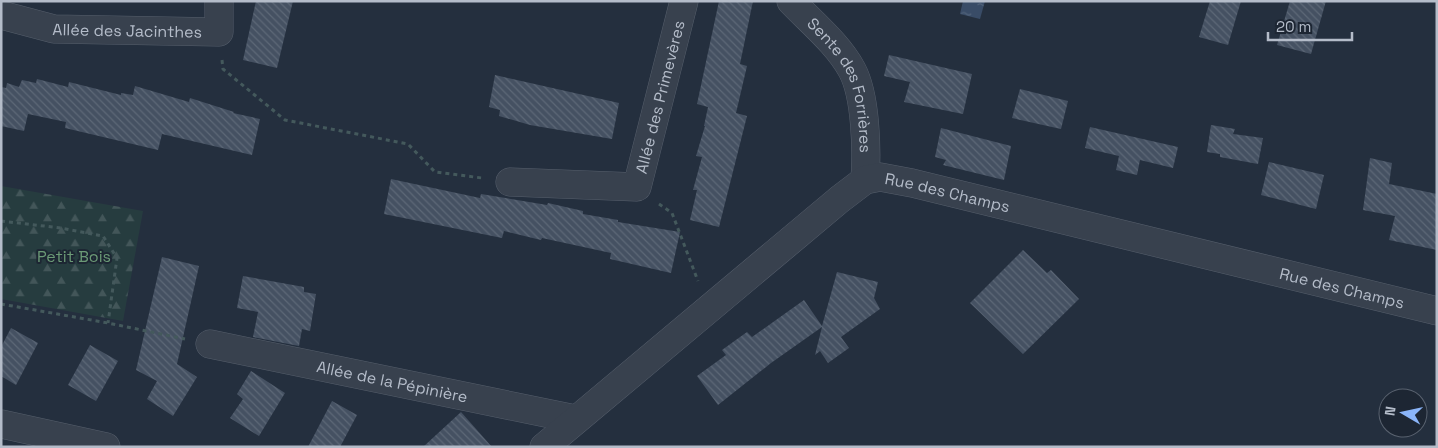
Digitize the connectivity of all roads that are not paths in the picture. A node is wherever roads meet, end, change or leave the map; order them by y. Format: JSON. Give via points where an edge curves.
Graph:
{"nodes":[{"id":1,"x":219,"y":1,"type":"edge"},
{"id":2,"x":684,"y":1,"type":"edge"},
{"id":3,"x":791,"y":1,"type":"edge"},
{"id":4,"x":6,"y":16,"type":"dead end"},
{"id":5,"x":865,"y":180,"type":"junction"},
{"id":6,"x":510,"y":182,"type":"road end"},
{"id":7,"x":1437,"y":312,"type":"edge"},
{"id":8,"x":210,"y":344,"type":"road end"},
{"id":9,"x":575,"y":419,"type":"junction"},
{"id":10,"x":1,"y":424,"type":"edge"},
{"id":11,"x":106,"y":447,"type":"edge"},
{"id":12,"x":544,"y":447,"type":"edge"}],
"edges":[{"from":1,"to":4,"type":"street","name":"Allée des Jacinthes","via":[[219,32],[54,30]]},
{"from":2,"to":6,"type":"street","name":"Allée des Primevères","via":[[636,187]]},
{"from":3,"to":5,"type":"street","name":"Sente des Forrières","via":[[839,51],[852,71],[861,98]]},
{"from":5,"to":7,"type":"street","name":"Rue des Champs","via":[[880,177],[912,183]]},
{"from":5,"to":9,"type":"street","name":"Rue des Champs"},
{"from":8,"to":9,"type":"street","name":"Allée de la Pépinière"},
{"from":9,"to":12,"type":"street","name":"Rue des Champs"},
{"from":10,"to":11,"type":"street"}]}
